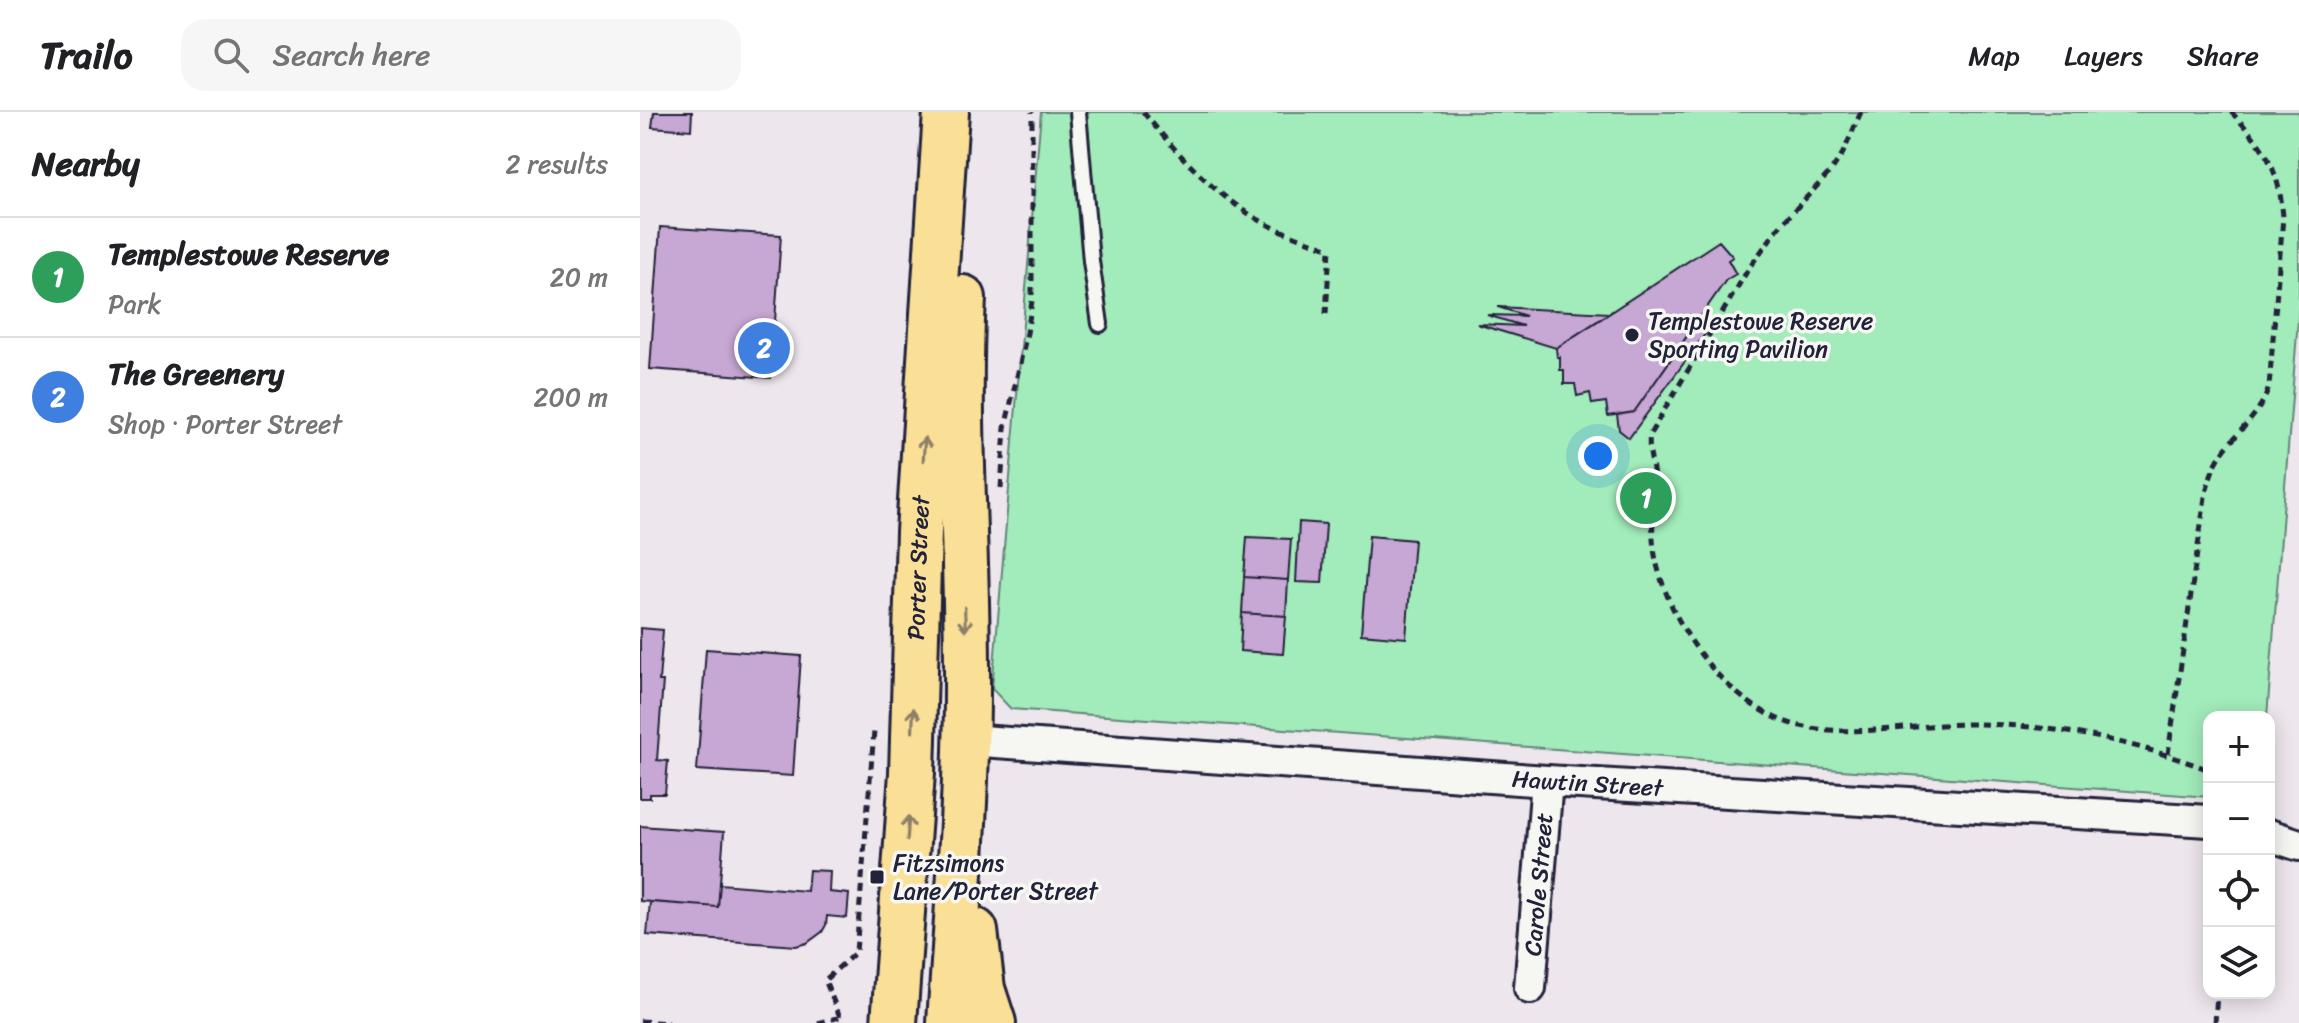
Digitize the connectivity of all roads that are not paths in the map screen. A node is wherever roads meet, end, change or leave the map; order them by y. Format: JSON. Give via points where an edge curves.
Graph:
{"nodes":[{"id":1,"x":946,"y":112,"type":"edge"},
{"id":2,"x":974,"y":112,"type":"edge"},
{"id":3,"x":1078,"y":112,"type":"edge"},
{"id":4,"x":1100,"y":324,"type":"dead end"},
{"id":5,"x":967,"y":740,"type":"junction"},
{"id":6,"x":1547,"y":781,"type":"junction"},
{"id":7,"x":2203,"y":821,"type":"edge"},
{"id":8,"x":963,"y":833,"type":"junction"},
{"id":9,"x":2275,"y":837,"type":"edge"},
{"id":10,"x":2299,"y":845,"type":"edge"},
{"id":11,"x":1530,"y":988,"type":"dead end"},
{"id":12,"x":895,"y":1006,"type":"edge"},
{"id":13,"x":847,"y":1021,"type":"edge"},
{"id":14,"x":950,"y":1023,"type":"edge"},
{"id":15,"x":993,"y":1023,"type":"edge"}],
"edges":[{"from":12,"to":1,"type":"main road","name":"Porter Street","one_way":true},
{"from":2,"to":5,"type":"main road","name":"Porter Street","one_way":true,"via":[[961,339]]},
{"from":3,"to":4,"type":"lane"},
{"from":5,"to":6,"type":"street","name":"Hawtin Street"},
{"from":5,"to":8,"type":"main road","name":"Porter Street"},
{"from":6,"to":7,"type":"street","name":"Hawtin Street"},
{"from":6,"to":11,"type":"street","name":"Carole Street"},
{"from":8,"to":14,"type":"main road","name":"Porter Street"},
{"from":8,"to":15,"type":"main road","via":[[982,989]]},
{"from":9,"to":10,"type":"street"},
{"from":12,"to":13,"type":"main road"}]}
